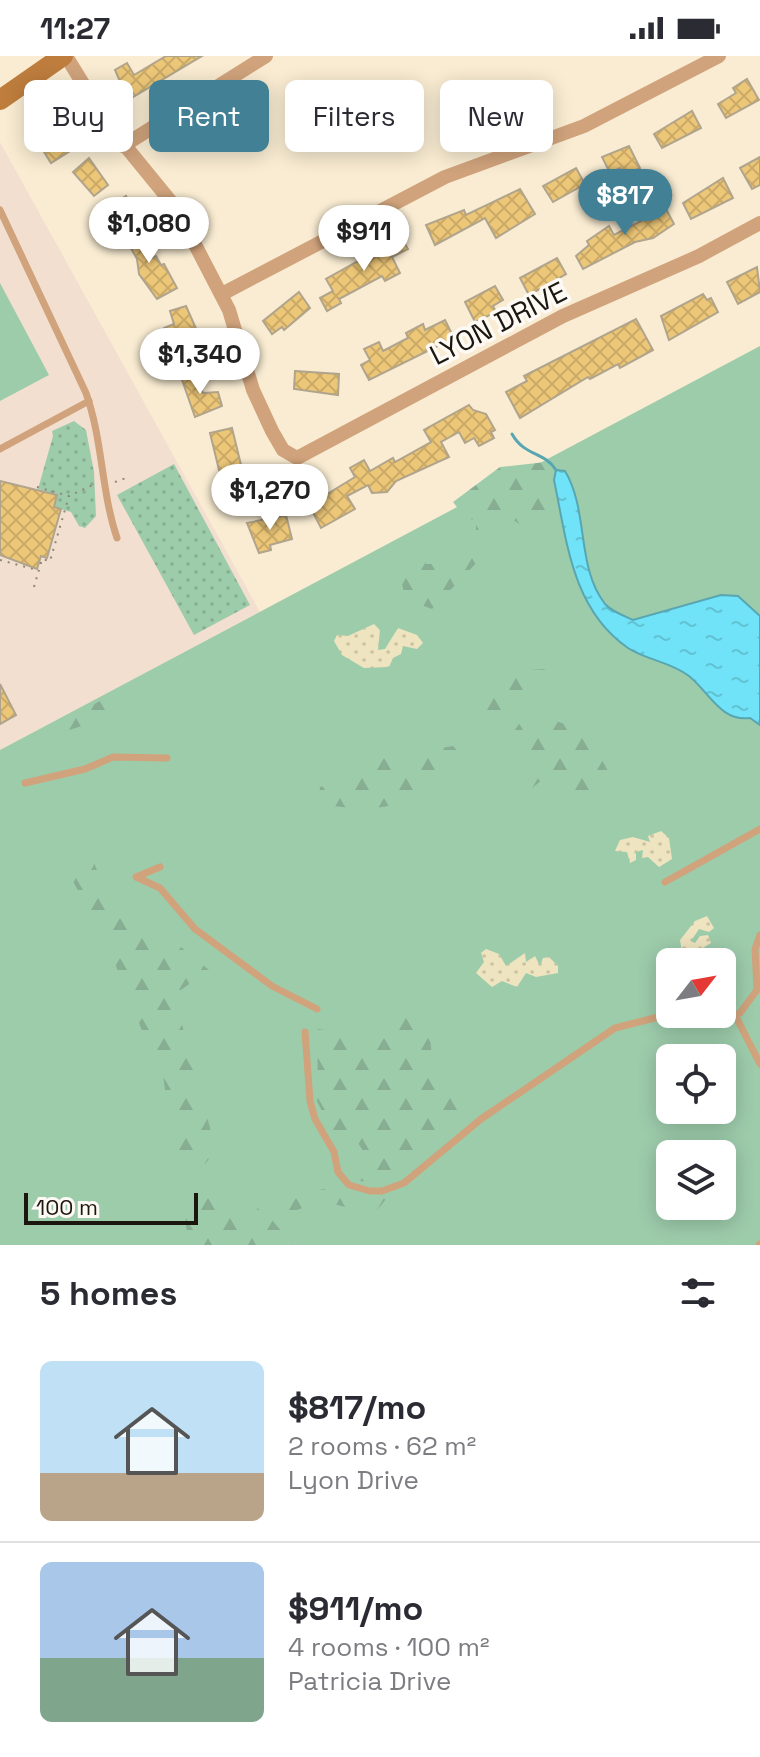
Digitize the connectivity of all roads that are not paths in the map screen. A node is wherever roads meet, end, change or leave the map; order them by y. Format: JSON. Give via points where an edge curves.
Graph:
{"nodes":[{"id":1,"x":64,"y":56,"type":"edge"},
{"id":2,"x":266,"y":56,"type":"edge"},
{"id":3,"x":719,"y":56,"type":"edge"},
{"id":4,"x":80,"y":80,"type":"edge"},
{"id":5,"x":0,"y":100,"type":"edge"},
{"id":6,"x":133,"y":140,"type":"edge"},
{"id":7,"x":128,"y":152,"type":"edge"},
{"id":8,"x":0,"y":210,"type":"edge"},
{"id":9,"x":760,"y":223,"type":"edge"},
{"id":10,"x":222,"y":294,"type":"junction"},
{"id":11,"x":89,"y":401,"type":"junction"},
{"id":12,"x":0,"y":449,"type":"edge"},
{"id":13,"x":117,"y":538,"type":"dead end"},
{"id":14,"x":167,"y":758,"type":"dead end"},
{"id":15,"x":25,"y":783,"type":"dead end"},
{"id":16,"x":760,"y":829,"type":"edge"},
{"id":17,"x":160,"y":867,"type":"dead end"},
{"id":18,"x":665,"y":882,"type":"dead end"},
{"id":19,"x":760,"y":935,"type":"edge"},
{"id":20,"x":317,"y":1009,"type":"dead end"},
{"id":21,"x":736,"y":1014,"type":"edge"},
{"id":22,"x":736,"y":1017,"type":"edge"},
{"id":23,"x":656,"y":1018,"type":"edge"},
{"id":24,"x":305,"y":1032,"type":"dead end"},
{"id":25,"x":760,"y":1064,"type":"edge"}],
"edges":[{"from":1,"to":4,"type":"street"},
{"from":1,"to":5,"type":"main road"},
{"from":2,"to":6,"type":"street"},
{"from":3,"to":10,"type":"street","via":[[584,126],[445,177]]},
{"from":7,"to":10,"type":"street","via":[[169,199]]},
{"from":8,"to":11,"type":"lane"},
{"from":9,"to":10,"type":"street","name":"LYON DRIVE","via":[[563,316],[301,457],[283,450],[272,431]]},
{"from":11,"to":12,"type":"lane"},
{"from":11,"to":13,"type":"lane"},
{"from":14,"to":15,"type":"lane","via":[[113,757]]},
{"from":16,"to":18,"type":"lane"},
{"from":17,"to":20,"type":"lane","via":[[136,877],[160,888],[195,929],[272,986]]},
{"from":19,"to":21,"type":"lane","via":[[755,949],[757,990]]},
{"from":22,"to":25,"type":"lane"},
{"from":23,"to":24,"type":"lane","via":[[615,1028],[481,1119],[404,1183],[370,1191],[342,1181],[334,1152],[315,1119],[307,1089]]}]}
